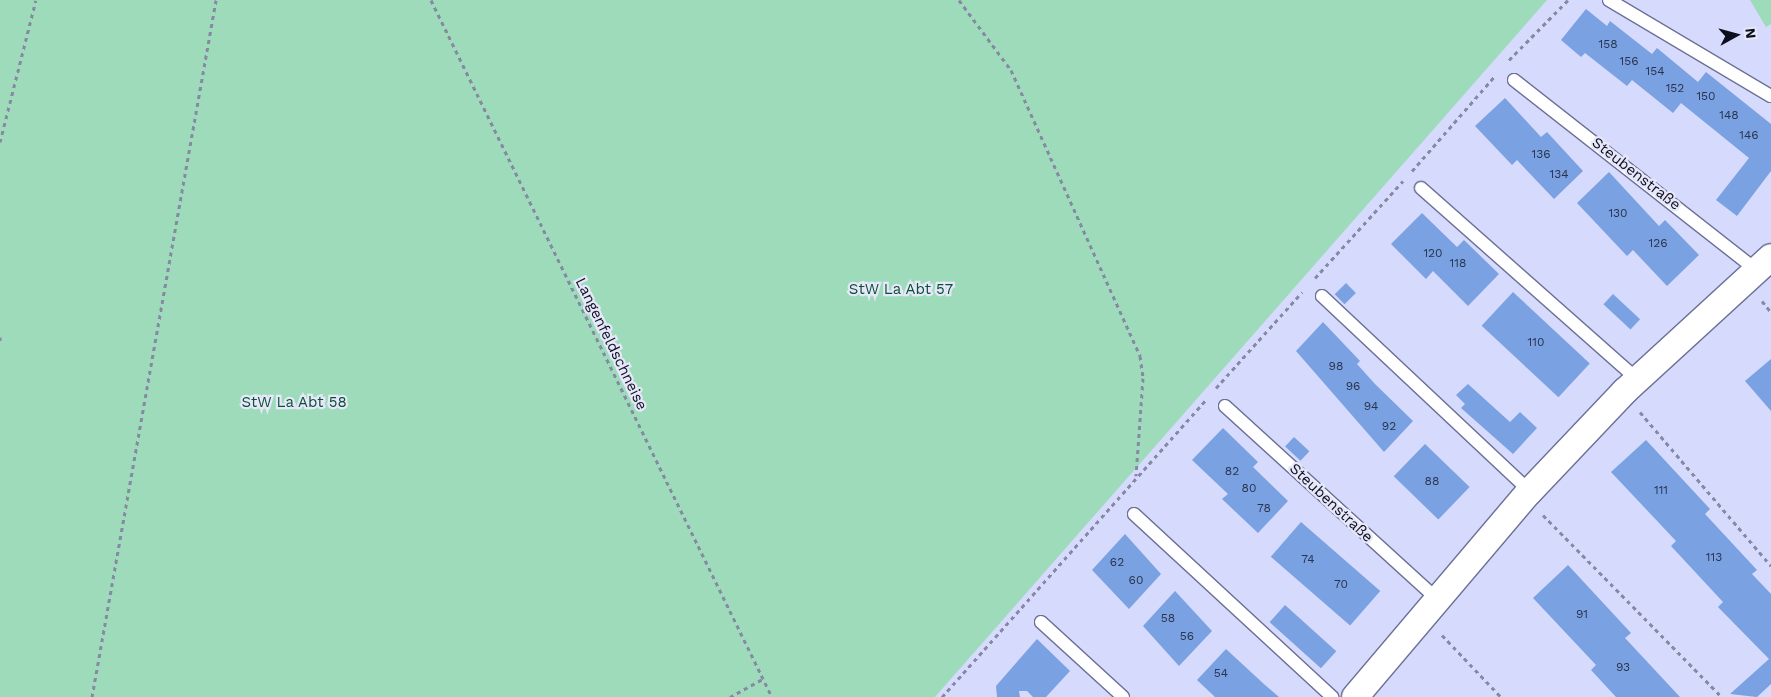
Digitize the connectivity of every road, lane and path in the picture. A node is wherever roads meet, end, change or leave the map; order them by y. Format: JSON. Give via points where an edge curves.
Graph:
{"nodes":[{"id":1,"x":36,"y":0,"type":"edge"},
{"id":2,"x":216,"y":0,"type":"edge"},
{"id":3,"x":431,"y":0,"type":"edge"},
{"id":4,"x":958,"y":0,"type":"edge"},
{"id":5,"x":1568,"y":0,"type":"edge"},
{"id":6,"x":1609,"y":0,"type":"edge"},
{"id":7,"x":1514,"y":80,"type":"dead end"},
{"id":8,"x":1771,"y":96,"type":"edge"},
{"id":9,"x":0,"y":142,"type":"edge"},
{"id":10,"x":1421,"y":188,"type":"dead end"},
{"id":11,"x":1763,"y":264,"type":"edge"},
{"id":12,"x":1322,"y":296,"type":"dead end"},
{"id":13,"x":0,"y":337,"type":"edge"},
{"id":14,"x":0,"y":341,"type":"edge"},
{"id":15,"x":1631,"y":385,"type":"junction"},
{"id":16,"x":1225,"y":406,"type":"dead end"},
{"id":17,"x":1136,"y":477,"type":"junction"},
{"id":18,"x":1528,"y":494,"type":"junction"},
{"id":19,"x":1134,"y":514,"type":"dead end"},
{"id":20,"x":1771,"y":566,"type":"edge"},
{"id":21,"x":1430,"y":609,"type":"junction"},
{"id":22,"x":1041,"y":622,"type":"dead end"},
{"id":23,"x":763,"y":679,"type":"junction"},
{"id":24,"x":92,"y":697,"type":"edge"},
{"id":25,"x":730,"y":697,"type":"edge"},
{"id":26,"x":772,"y":697,"type":"edge"},
{"id":27,"x":942,"y":697,"type":"edge"},
{"id":28,"x":1123,"y":697,"type":"edge"},
{"id":29,"x":1332,"y":697,"type":"edge"},
{"id":30,"x":1355,"y":697,"type":"edge"},
{"id":31,"x":1501,"y":697,"type":"edge"},
{"id":32,"x":1722,"y":697,"type":"edge"}],
"edges":[{"from":1,"to":9,"type":"path"},
{"from":2,"to":24,"type":"path"},
{"from":3,"to":23,"type":"path","name":"Langenfeldschneise"},
{"from":4,"to":17,"type":"path","via":[[1011,70],[1140,356],[1143,378]]},
{"from":5,"to":17,"type":"path","via":[[1502,67]]},
{"from":6,"to":8,"type":"lane"},
{"from":7,"to":11,"type":"lane","name":"Steubenstraße"},
{"from":10,"to":15,"type":"lane"},
{"from":11,"to":15,"type":"street","name":"Steubenstraße"},
{"from":12,"to":18,"type":"lane"},
{"from":13,"to":14,"type":"path"},
{"from":15,"to":18,"type":"street","name":"Steubenstraße"},
{"from":15,"to":20,"type":"path"},
{"from":16,"to":21,"type":"lane","name":"Steubenstraße"},
{"from":17,"to":27,"type":"path"},
{"from":18,"to":21,"type":"street","name":"Steubenstraße"},
{"from":18,"to":32,"type":"path"},
{"from":19,"to":29,"type":"lane"},
{"from":21,"to":30,"type":"street","name":"Steubenstraße"},
{"from":21,"to":31,"type":"path"},
{"from":22,"to":28,"type":"lane"},
{"from":23,"to":25,"type":"path"},
{"from":23,"to":26,"type":"path","name":"Langenfeldschneise"}]}
